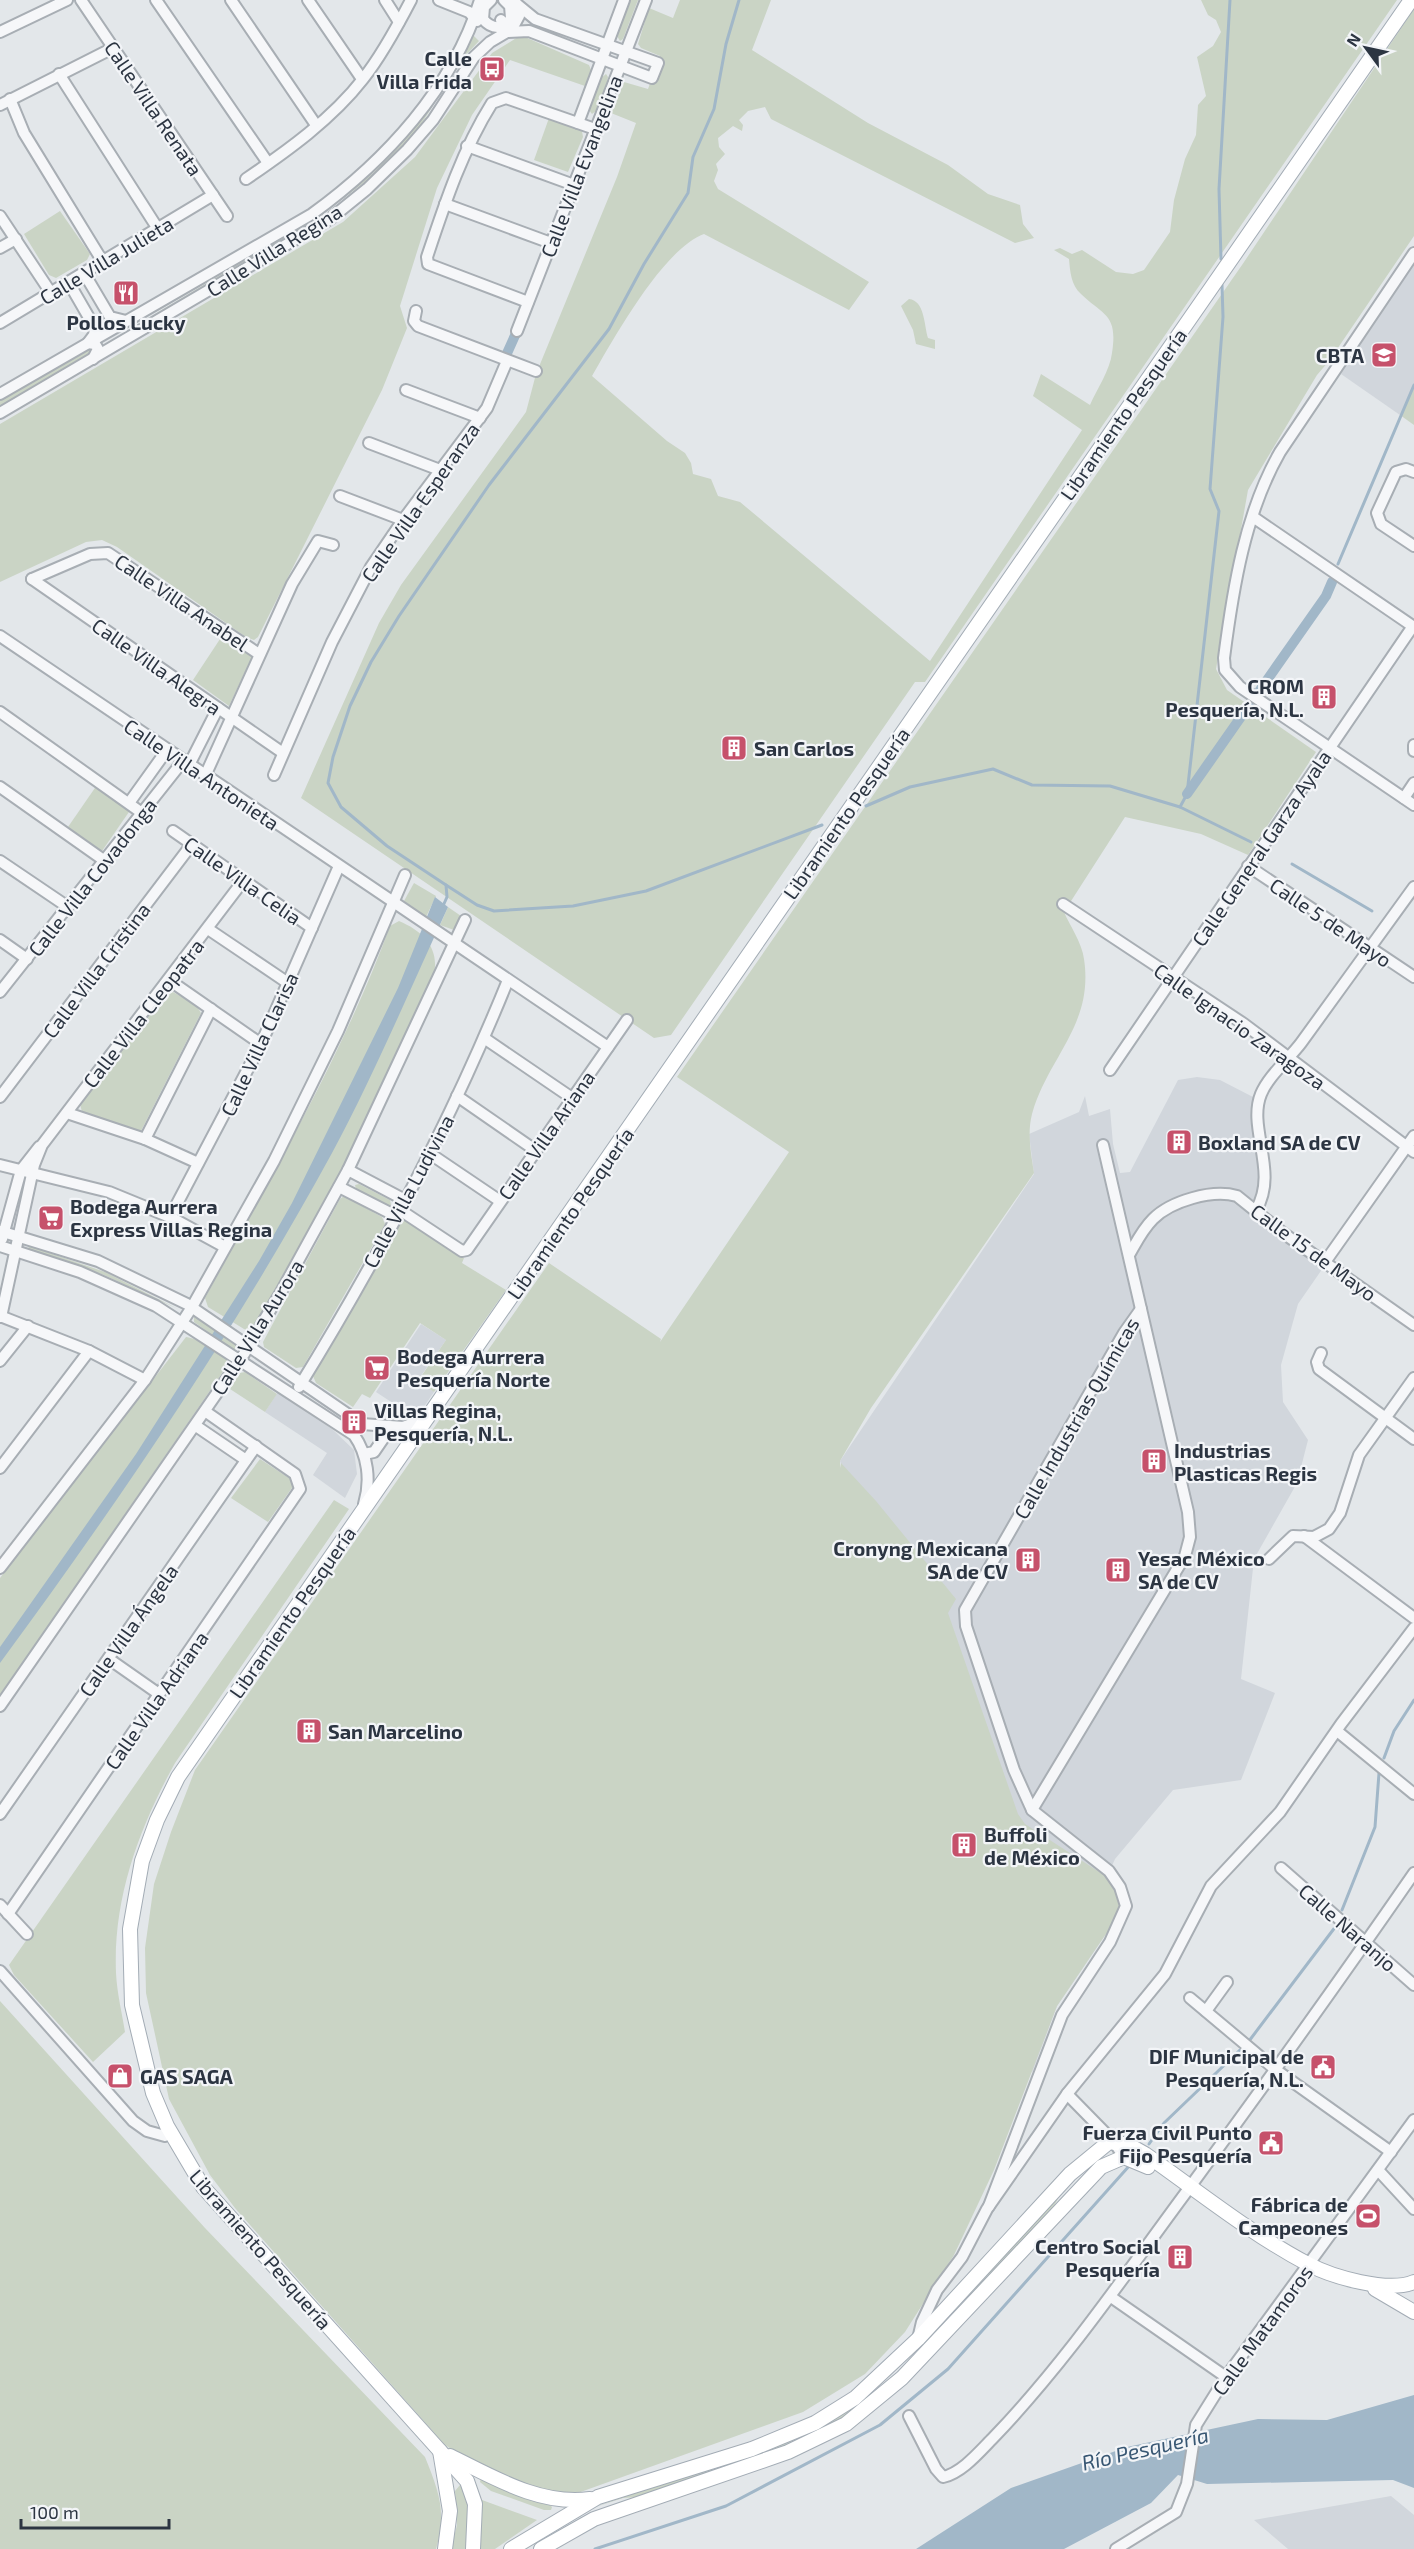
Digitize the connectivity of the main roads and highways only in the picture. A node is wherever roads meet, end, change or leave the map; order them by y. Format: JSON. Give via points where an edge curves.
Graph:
{"nodes":[{"id":1,"x":1411,"y":0,"type":"edge"},
{"id":2,"x":1189,"y":2188,"type":"junction"},
{"id":3,"x":1307,"y":2267,"type":"junction"},
{"id":4,"x":1414,"y":2282,"type":"edge"},
{"id":5,"x":1414,"y":2312,"type":"edge"},
{"id":6,"x":918,"y":2339,"type":"junction"},
{"id":7,"x":928,"y":2350,"type":"junction"},
{"id":8,"x":440,"y":2451,"type":"junction"},
{"id":9,"x":598,"y":2498,"type":"junction"},
{"id":10,"x":446,"y":2549,"type":"edge"},
{"id":11,"x":473,"y":2549,"type":"edge"},
{"id":12,"x":511,"y":2549,"type":"edge"},
{"id":13,"x":541,"y":2549,"type":"edge"}],
"edges":[{"from":1,"to":8,"type":"main road","name":"Libramiento Pesquería","via":[[166,1799],[142,1861],[130,1929],[132,1994],[140,2048],[166,2126],[189,2166],[248,2239]]},
{"from":2,"to":3,"type":"main road"},
{"from":2,"to":6,"type":"main road","via":[[1129,2145],[1114,2142],[1098,2148]]},
{"from":2,"to":7,"type":"main road","via":[[1139,2161],[1124,2157],[1108,2163],[1090,2177]]},
{"from":3,"to":4,"type":"main road","via":[[1371,2284],[1396,2286]]},
{"from":3,"to":5,"type":"main road","via":[[1376,2289]]},
{"from":6,"to":7,"type":"main road"},
{"from":6,"to":9,"type":"main road","via":[[855,2398],[815,2422],[752,2449]]},
{"from":7,"to":13,"type":"main road","via":[[888,2390],[846,2424],[818,2440],[594,2519]]},
{"from":8,"to":9,"type":"main road","via":[[545,2496]]},
{"from":8,"to":10,"type":"main road","via":[[450,2511]]},
{"from":8,"to":11,"type":"main road","name":"Libramiento Pesquería","via":[[460,2471],[473,2493]]},
{"from":9,"to":12,"type":"main road"}]}
